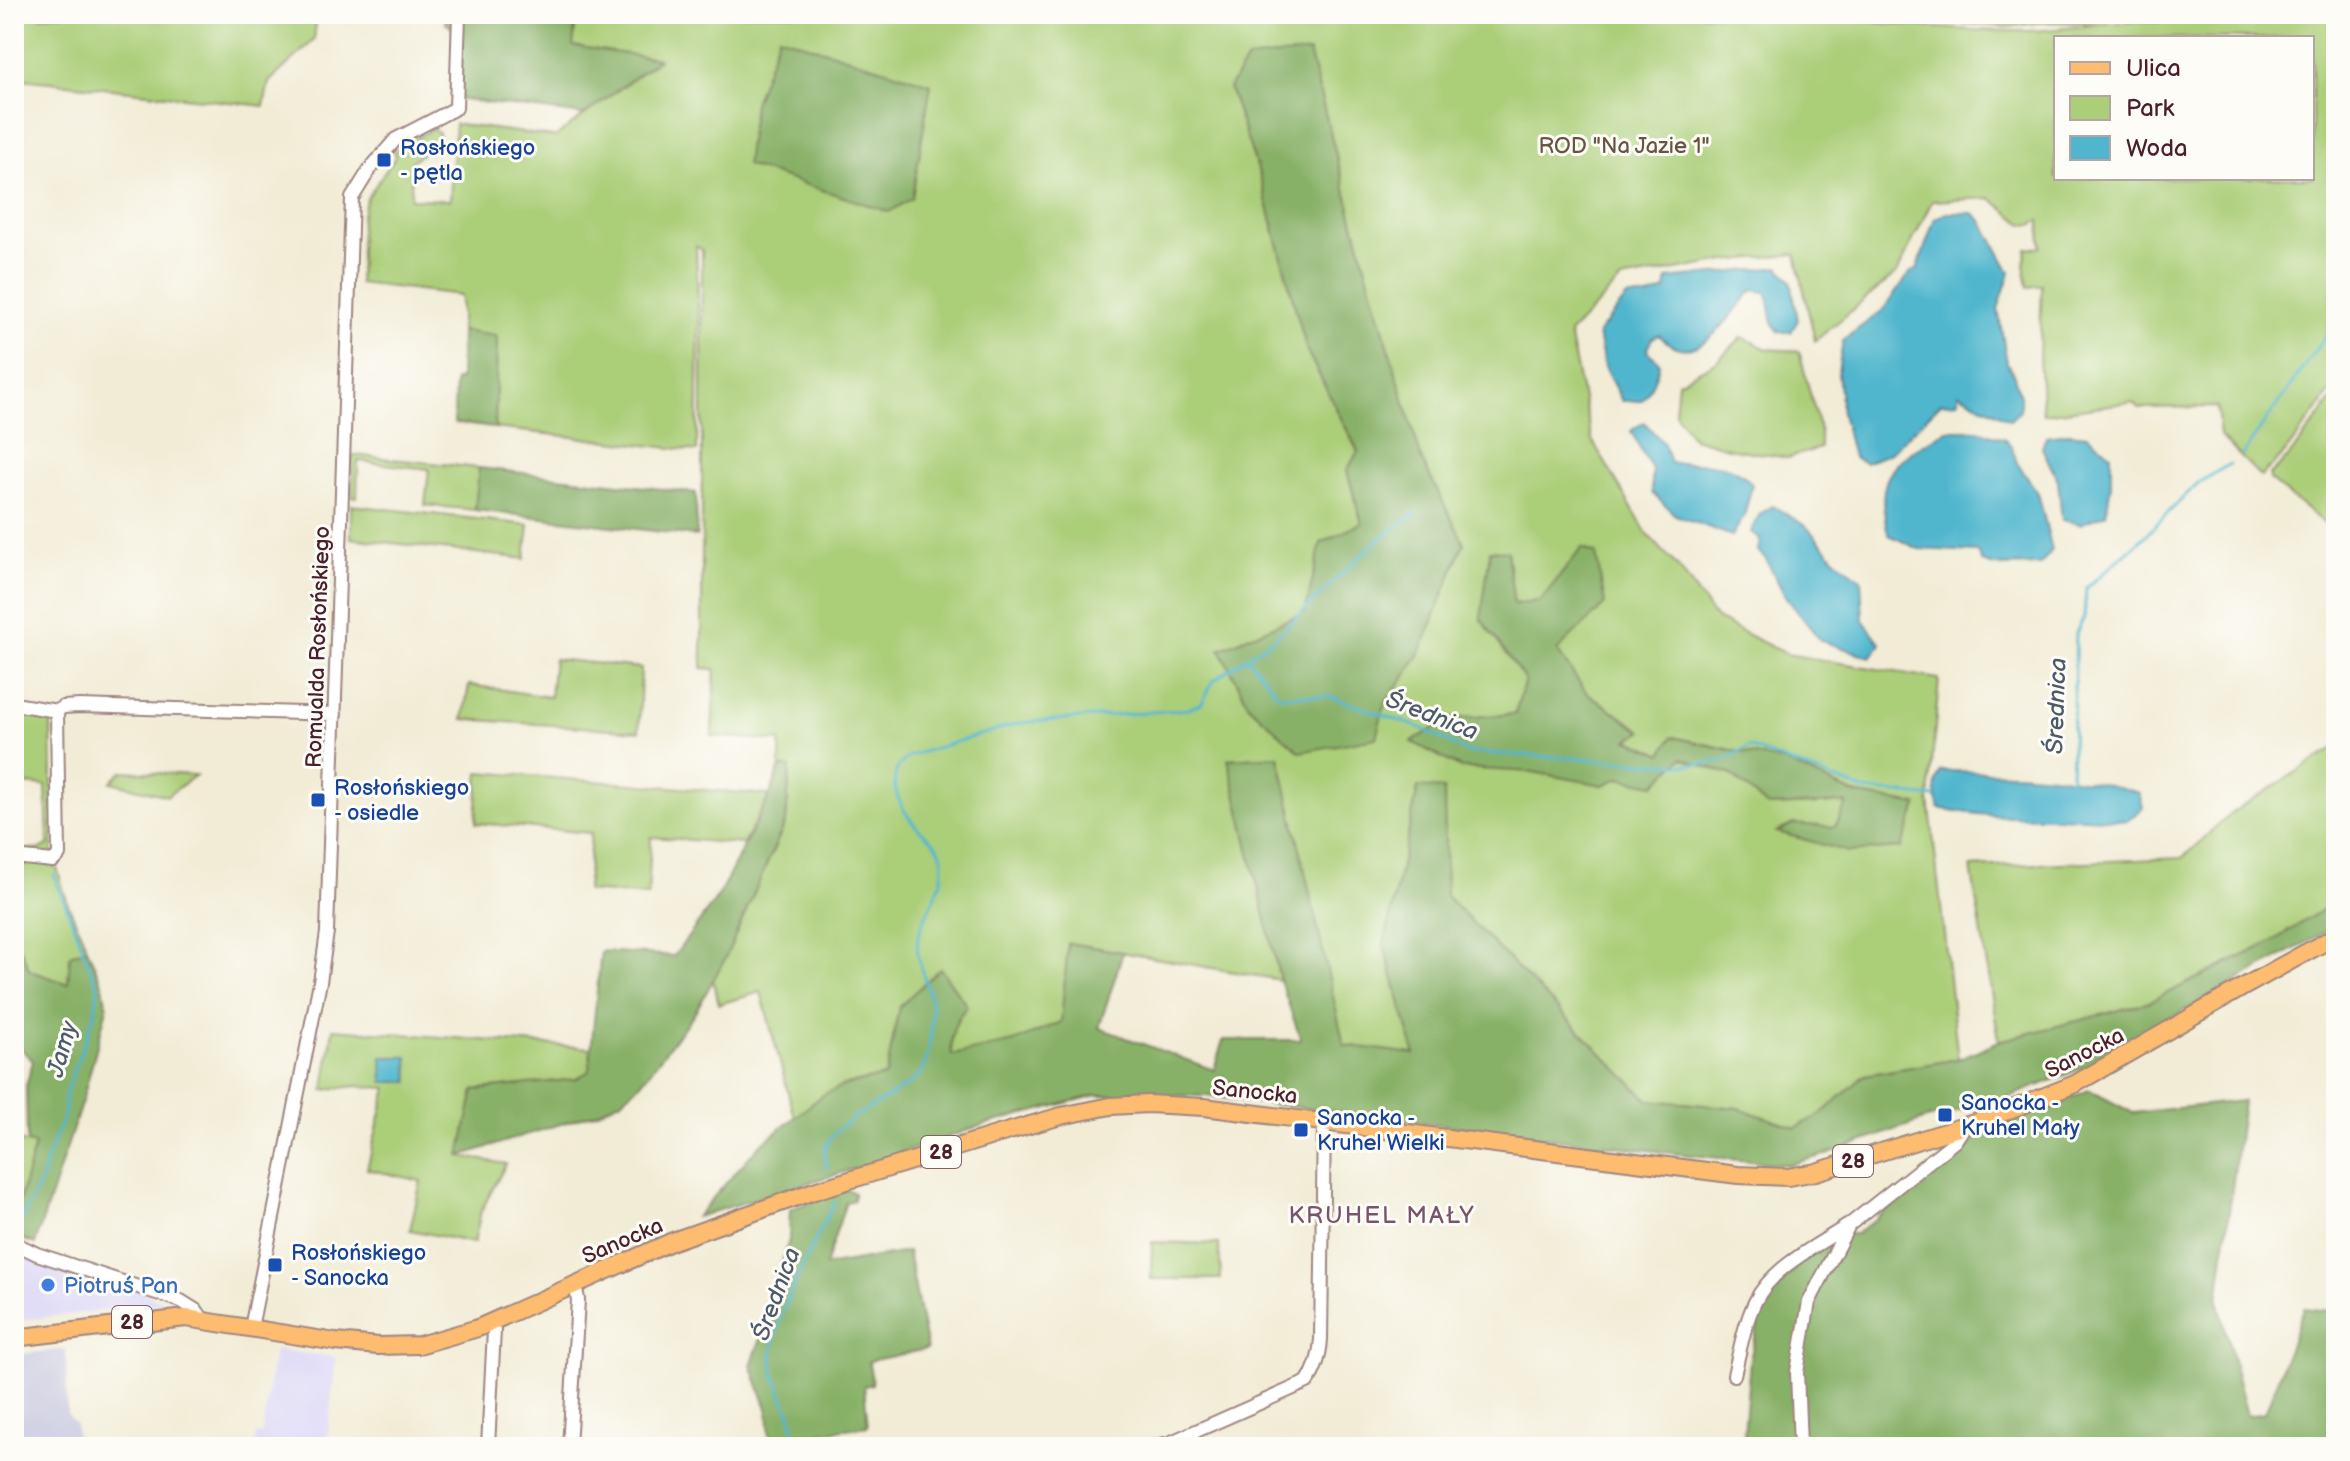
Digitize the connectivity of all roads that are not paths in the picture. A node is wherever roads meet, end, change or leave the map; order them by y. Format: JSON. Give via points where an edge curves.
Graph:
{"nodes":[{"id":1,"x":459,"y":14,"type":"edge"},
{"id":2,"x":14,"y":704,"type":"edge"},
{"id":3,"x":57,"y":711,"type":"junction"},
{"id":4,"x":335,"y":714,"type":"junction"},
{"id":5,"x":14,"y":857,"type":"edge"},
{"id":6,"x":2336,"y":936,"type":"edge"},
{"id":7,"x":1324,"y":1121,"type":"junction"},
{"id":8,"x":1965,"y":1126,"type":"junction"},
{"id":9,"x":1849,"y":1225,"type":"junction"},
{"id":10,"x":14,"y":1243,"type":"edge"},
{"id":11,"x":575,"y":1283,"type":"junction"},
{"id":12,"x":204,"y":1321,"type":"junction"},
{"id":13,"x":492,"y":1321,"type":"junction"},
{"id":14,"x":251,"y":1328,"type":"junction"},
{"id":15,"x":14,"y":1338,"type":"edge"},
{"id":16,"x":1734,"y":1375,"type":"dead end"},
{"id":17,"x":488,"y":1447,"type":"edge"},
{"id":18,"x":569,"y":1447,"type":"edge"},
{"id":19,"x":1152,"y":1447,"type":"edge"},
{"id":20,"x":1800,"y":1447,"type":"edge"}],
"edges":[{"from":1,"to":4,"type":"street","name":"Romualda Rosłońskiego","via":[[456,108],[396,139],[352,198]]},
{"from":2,"to":3,"type":"street"},
{"from":3,"to":4,"type":"street","via":[[80,706]]},
{"from":3,"to":5,"type":"street","via":[[59,855],[53,861]]},
{"from":4,"to":14,"type":"street","name":"Romualda Rosłońskiego","via":[[323,957]]},
{"from":6,"to":8,"type":"main road","name":"Sanocka","number":"28","via":[[2096,1074]]},
{"from":7,"to":8,"type":"main road","name":"Sanocka","number":"28","via":[[1775,1178],[1816,1172]]},
{"from":7,"to":11,"type":"main road","name":"Sanocka","number":"28","via":[[1174,1105],[1093,1108],[814,1191]]},
{"from":7,"to":19,"type":"street","via":[[1317,1366],[1307,1382]]},
{"from":8,"to":9,"type":"street","via":[[1955,1141]]},
{"from":9,"to":16,"type":"street","via":[[1780,1270],[1756,1299]]},
{"from":9,"to":20,"type":"street","via":[[1809,1302],[1797,1372]]},
{"from":10,"to":12,"type":"street","via":[[181,1301]]},
{"from":11,"to":13,"type":"main road","name":"Sanocka","number":"28"},
{"from":11,"to":18,"type":"street"},
{"from":12,"to":14,"type":"main road","number":"28"},
{"from":12,"to":15,"type":"main road","number":"28","via":[[168,1318]]},
{"from":13,"to":14,"type":"main road","name":"Sanocka","number":"28","via":[[451,1337],[407,1345],[336,1342]]},
{"from":13,"to":17,"type":"street"}]}
